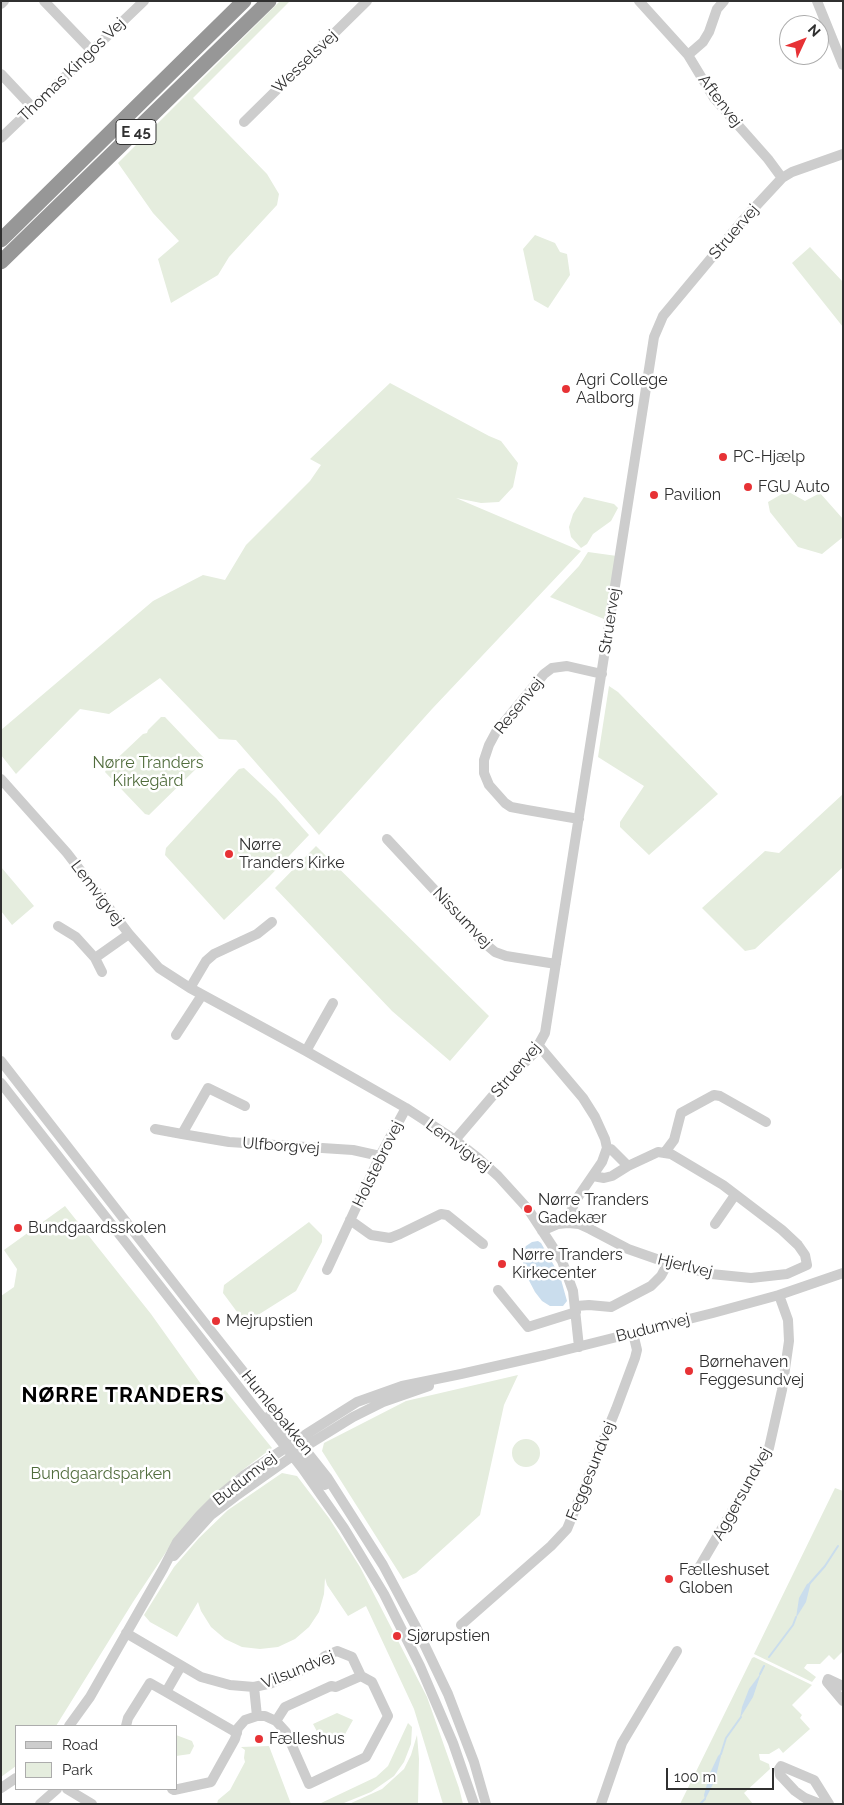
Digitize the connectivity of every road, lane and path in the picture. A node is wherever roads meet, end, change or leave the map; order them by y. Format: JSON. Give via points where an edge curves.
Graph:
{"nodes":[{"id":1,"x":44,"y":1,"type":"edge"},
{"id":2,"x":244,"y":1,"type":"edge"},
{"id":3,"x":269,"y":1,"type":"edge"},
{"id":4,"x":367,"y":1,"type":"edge"},
{"id":5,"x":639,"y":1,"type":"edge"},
{"id":6,"x":724,"y":1,"type":"edge"},
{"id":7,"x":817,"y":1,"type":"edge"},
{"id":8,"x":139,"y":3,"type":"edge"},
{"id":9,"x":92,"y":51,"type":"junction"},
{"id":10,"x":688,"y":55,"type":"junction"},
{"id":11,"x":843,"y":65,"type":"edge"},
{"id":12,"x":1,"y":74,"type":"edge"},
{"id":13,"x":33,"y":108,"type":"junction"},
{"id":14,"x":244,"y":122,"type":"dead end"},
{"id":15,"x":1,"y":138,"type":"edge"},
{"id":16,"x":843,"y":154,"type":"edge"},
{"id":17,"x":782,"y":178,"type":"junction"},
{"id":18,"x":1,"y":240,"type":"edge"},
{"id":19,"x":1,"y":262,"type":"edge"},
{"id":20,"x":602,"y":674,"type":"junction"},
{"id":21,"x":1,"y":779,"type":"edge"},
{"id":22,"x":579,"y":818,"type":"junction"},
{"id":23,"x":387,"y":839,"type":"dead end"},
{"id":24,"x":272,"y":922,"type":"dead end"},
{"id":25,"x":58,"y":926,"type":"dead end"},
{"id":26,"x":129,"y":934,"type":"junction"},
{"id":27,"x":96,"y":958,"type":"junction"},
{"id":28,"x":556,"y":964,"type":"junction"},
{"id":29,"x":102,"y":972,"type":"dead end"},
{"id":30,"x":190,"y":988,"type":"junction"},
{"id":31,"x":202,"y":995,"type":"junction"},
{"id":32,"x":333,"y":1003,"type":"dead end"},
{"id":33,"x":176,"y":1035,"type":"dead end"},
{"id":34,"x":539,"y":1046,"type":"junction"},
{"id":35,"x":306,"y":1051,"type":"junction"},
{"id":36,"x":1,"y":1061,"type":"edge"},
{"id":37,"x":1,"y":1083,"type":"edge"},
{"id":38,"x":245,"y":1106,"type":"dead end"},
{"id":39,"x":406,"y":1108,"type":"junction"},
{"id":40,"x":766,"y":1122,"type":"dead end"},
{"id":41,"x":155,"y":1129,"type":"dead end"},
{"id":42,"x":182,"y":1134,"type":"junction"},
{"id":43,"x":455,"y":1140,"type":"junction"},
{"id":44,"x":607,"y":1148,"type":"junction"},
{"id":45,"x":664,"y":1152,"type":"junction"},
{"id":46,"x":380,"y":1156,"type":"junction"},
{"id":47,"x":628,"y":1166,"type":"junction"},
{"id":48,"x":592,"y":1176,"type":"junction"},
{"id":49,"x":735,"y":1195,"type":"junction"},
{"id":50,"x":350,"y":1220,"type":"junction"},
{"id":51,"x":568,"y":1223,"type":"junction"},
{"id":52,"x":715,"y":1224,"type":"dead end"},
{"id":53,"x":542,"y":1232,"type":"junction"},
{"id":54,"x":483,"y":1244,"type":"dead end"},
{"id":55,"x":668,"y":1263,"type":"junction"},
{"id":56,"x":327,"y":1270,"type":"dead end"},
{"id":57,"x":843,"y":1273,"type":"edge"},
{"id":58,"x":503,"y":1292,"type":"dead end"},
{"id":59,"x":779,"y":1295,"type":"junction"},
{"id":60,"x":576,"y":1309,"type":"junction"},
{"id":61,"x":633,"y":1333,"type":"junction"},
{"id":62,"x":579,"y":1347,"type":"junction"},
{"id":63,"x":296,"y":1447,"type":"junction"},
{"id":64,"x":697,"y":1571,"type":"dead end"},
{"id":65,"x":461,"y":1625,"type":"dead end"},
{"id":66,"x":126,"y":1633,"type":"junction"},
{"id":67,"x":677,"y":1651,"type":"dead end"},
{"id":68,"x":181,"y":1666,"type":"junction"},
{"id":69,"x":361,"y":1676,"type":"junction"},
{"id":70,"x":843,"y":1686,"type":"edge"},
{"id":71,"x":254,"y":1687,"type":"junction"},
{"id":72,"x":166,"y":1692,"type":"junction"},
{"id":73,"x":843,"y":1701,"type":"edge"},
{"id":74,"x":257,"y":1716,"type":"junction"},
{"id":75,"x":276,"y":1721,"type":"junction"},
{"id":76,"x":70,"y":1725,"type":"edge"},
{"id":77,"x":126,"y":1725,"type":"edge"},
{"id":78,"x":237,"y":1733,"type":"junction"},
{"id":79,"x":15,"y":1779,"type":"edge"},
{"id":80,"x":1,"y":1788,"type":"edge"},
{"id":81,"x":178,"y":1789,"type":"edge"},
{"id":82,"x":56,"y":1790,"type":"edge"},
{"id":83,"x":69,"y":1790,"type":"edge"},
{"id":84,"x":40,"y":1804,"type":"edge"},
{"id":85,"x":92,"y":1804,"type":"edge"},
{"id":86,"x":474,"y":1804,"type":"edge"},
{"id":87,"x":486,"y":1804,"type":"edge"},
{"id":88,"x":601,"y":1804,"type":"edge"},
{"id":89,"x":820,"y":1804,"type":"edge"},
{"id":90,"x":829,"y":1804,"type":"edge"}],
"edges":[{"from":1,"to":9,"type":"street"},
{"from":2,"to":18,"type":"highway","number":"E 45"},
{"from":3,"to":19,"type":"highway","number":"E 45"},
{"from":4,"to":14,"type":"street","name":"Wesselsvej"},
{"from":5,"to":10,"type":"street","name":"Aftenvej"},
{"from":6,"to":10,"type":"street","via":[[717,9],[703,42]]},
{"from":7,"to":11,"type":"street"},
{"from":8,"to":9,"type":"street","name":"Thomas Kingos Vej"},
{"from":9,"to":13,"type":"street","name":"Thomas Kingos Vej"},
{"from":10,"to":17,"type":"street","name":"Aftenvej","via":[[714,98]]},
{"from":12,"to":13,"type":"street"},
{"from":13,"to":15,"type":"street","name":"Thomas Kingos Vej"},
{"from":16,"to":17,"type":"street","name":"Struervej"},
{"from":17,"to":20,"type":"street","name":"Struervej","via":[[663,316],[654,337]]},
{"from":20,"to":22,"type":"street","name":"Struervej"},
{"from":20,"to":22,"type":"street","name":"Resenvej","via":[[567,666],[552,668],[496,732],[484,760],[489,786],[511,807]]},
{"from":21,"to":26,"type":"street","name":"Lemvigvej","via":[[67,854]]},
{"from":22,"to":28,"type":"street","name":"Struervej"},
{"from":23,"to":28,"type":"street","name":"Nissumvej","via":[[495,952]]},
{"from":24,"to":30,"type":"street","via":[[257,934],[214,954]]},
{"from":25,"to":27,"type":"street","via":[[76,937]]},
{"from":26,"to":27,"type":"street"},
{"from":26,"to":30,"type":"street","name":"Lemvigvej","via":[[159,968]]},
{"from":27,"to":29,"type":"street"},
{"from":28,"to":34,"type":"street","name":"Struervej","via":[[545,1033]]},
{"from":30,"to":31,"type":"street","name":"Lemvigvej"},
{"from":31,"to":33,"type":"street"},
{"from":31,"to":35,"type":"street","name":"Lemvigvej"},
{"from":32,"to":35,"type":"street"},
{"from":34,"to":43,"type":"street","name":"Struervej"},
{"from":34,"to":44,"type":"street","via":[[583,1098],[595,1117]]},
{"from":35,"to":39,"type":"street","name":"Lemvigvej"},
{"from":36,"to":63,"type":"street","name":"Humlebakken","via":[[198,1314]]},
{"from":37,"to":63,"type":"street","name":"Humlebakken","via":[[227,1372]]},
{"from":38,"to":42,"type":"street","via":[[208,1088]]},
{"from":39,"to":43,"type":"street","name":"Lemvigvej"},
{"from":39,"to":46,"type":"street","name":"Holstebrovej"},
{"from":40,"to":45,"type":"street","via":[[714,1095],[681,1113],[674,1140]]},
{"from":41,"to":42,"type":"street","name":"Ulfborgvej"},
{"from":42,"to":46,"type":"street","name":"Ulfborgvej","via":[[228,1142],[354,1150]]},
{"from":43,"to":53,"type":"street","name":"Lemvigvej","via":[[498,1176],[528,1209]]},
{"from":44,"to":47,"type":"street"},
{"from":44,"to":48,"type":"street"},
{"from":45,"to":47,"type":"street","via":[[654,1153]]},
{"from":45,"to":49,"type":"street"},
{"from":46,"to":50,"type":"street","name":"Holstebrovej"},
{"from":47,"to":48,"type":"street","via":[[612,1176]]},
{"from":48,"to":51,"type":"street","via":[[576,1200]]},
{"from":49,"to":52,"type":"street"},
{"from":49,"to":55,"type":"street","name":"Hjerlvej","via":[[798,1245],[807,1265],[787,1274],[751,1278],[711,1274]]},
{"from":50,"to":54,"type":"street","name":"Holstebrovej","via":[[371,1235],[390,1238],[441,1214],[447,1215]]},
{"from":50,"to":56,"type":"street","name":"Holstebrovej"},
{"from":51,"to":53,"type":"street"},
{"from":51,"to":55,"type":"street","name":"Hjerlvej","via":[[579,1224],[628,1250]]},
{"from":53,"to":60,"type":"street","name":"Lemvigvej","via":[[562,1261],[574,1291]]},
{"from":55,"to":60,"type":"street","via":[[651,1286],[611,1307]]},
{"from":57,"to":59,"type":"street","name":"Budumvej"},
{"from":58,"to":60,"type":"street","via":[[528,1327]]},
{"from":59,"to":61,"type":"street","name":"Budumvej"},
{"from":59,"to":64,"type":"street","name":"Aggersundvej","via":[[788,1320],[789,1341],[769,1448]]},
{"from":60,"to":62,"type":"street","name":"Lemvigvej"},
{"from":61,"to":62,"type":"street","name":"Budumvej"},
{"from":61,"to":65,"type":"street","name":"Feggesundvej","via":[[635,1358],[567,1529]]},
{"from":62,"to":63,"type":"street","name":"Budumvej","via":[[461,1374],[383,1402]]},
{"from":63,"to":66,"type":"street","name":"Budumvej","via":[[211,1515],[163,1569]]},
{"from":63,"to":86,"type":"street","name":"Humlebakken","via":[[404,1632],[453,1743]]},
{"from":63,"to":87,"type":"street","via":[[359,1526],[398,1593],[448,1694]]},
{"from":66,"to":68,"type":"street","name":"Vilsundvej"},
{"from":66,"to":76,"type":"street","name":"Budumvej","via":[[90,1698]]},
{"from":67,"to":88,"type":"street","via":[[622,1743]]},
{"from":68,"to":71,"type":"street","name":"Vilsundvej","via":[[215,1682]]},
{"from":68,"to":72,"type":"street"},
{"from":69,"to":71,"type":"street","name":"Vilsundvej","via":[[352,1657],[337,1651],[286,1678]]},
{"from":69,"to":75,"type":"street","name":"Vilsundvej","via":[[285,1707]]},
{"from":69,"to":75,"type":"street","name":"Vilsundvej","via":[[372,1682],[388,1716],[366,1757],[309,1784],[286,1732]]},
{"from":70,"to":73,"type":"street","via":[[828,1679],[827,1682]]},
{"from":71,"to":74,"type":"street","name":"Vilsundvej"},
{"from":72,"to":77,"type":"street","via":[[150,1683]]},
{"from":72,"to":78,"type":"street"},
{"from":74,"to":75,"type":"street","name":"Vilsundvej"},
{"from":74,"to":78,"type":"street","via":[[245,1720]]},
{"from":78,"to":81,"type":"street","via":[[211,1782]]},
{"from":79,"to":80,"type":"street"},
{"from":82,"to":84,"type":"street"},
{"from":83,"to":85,"type":"street"},
{"from":89,"to":90,"type":"street","via":[[795,1791],[780,1775],[781,1766],[814,1780]]}]}
